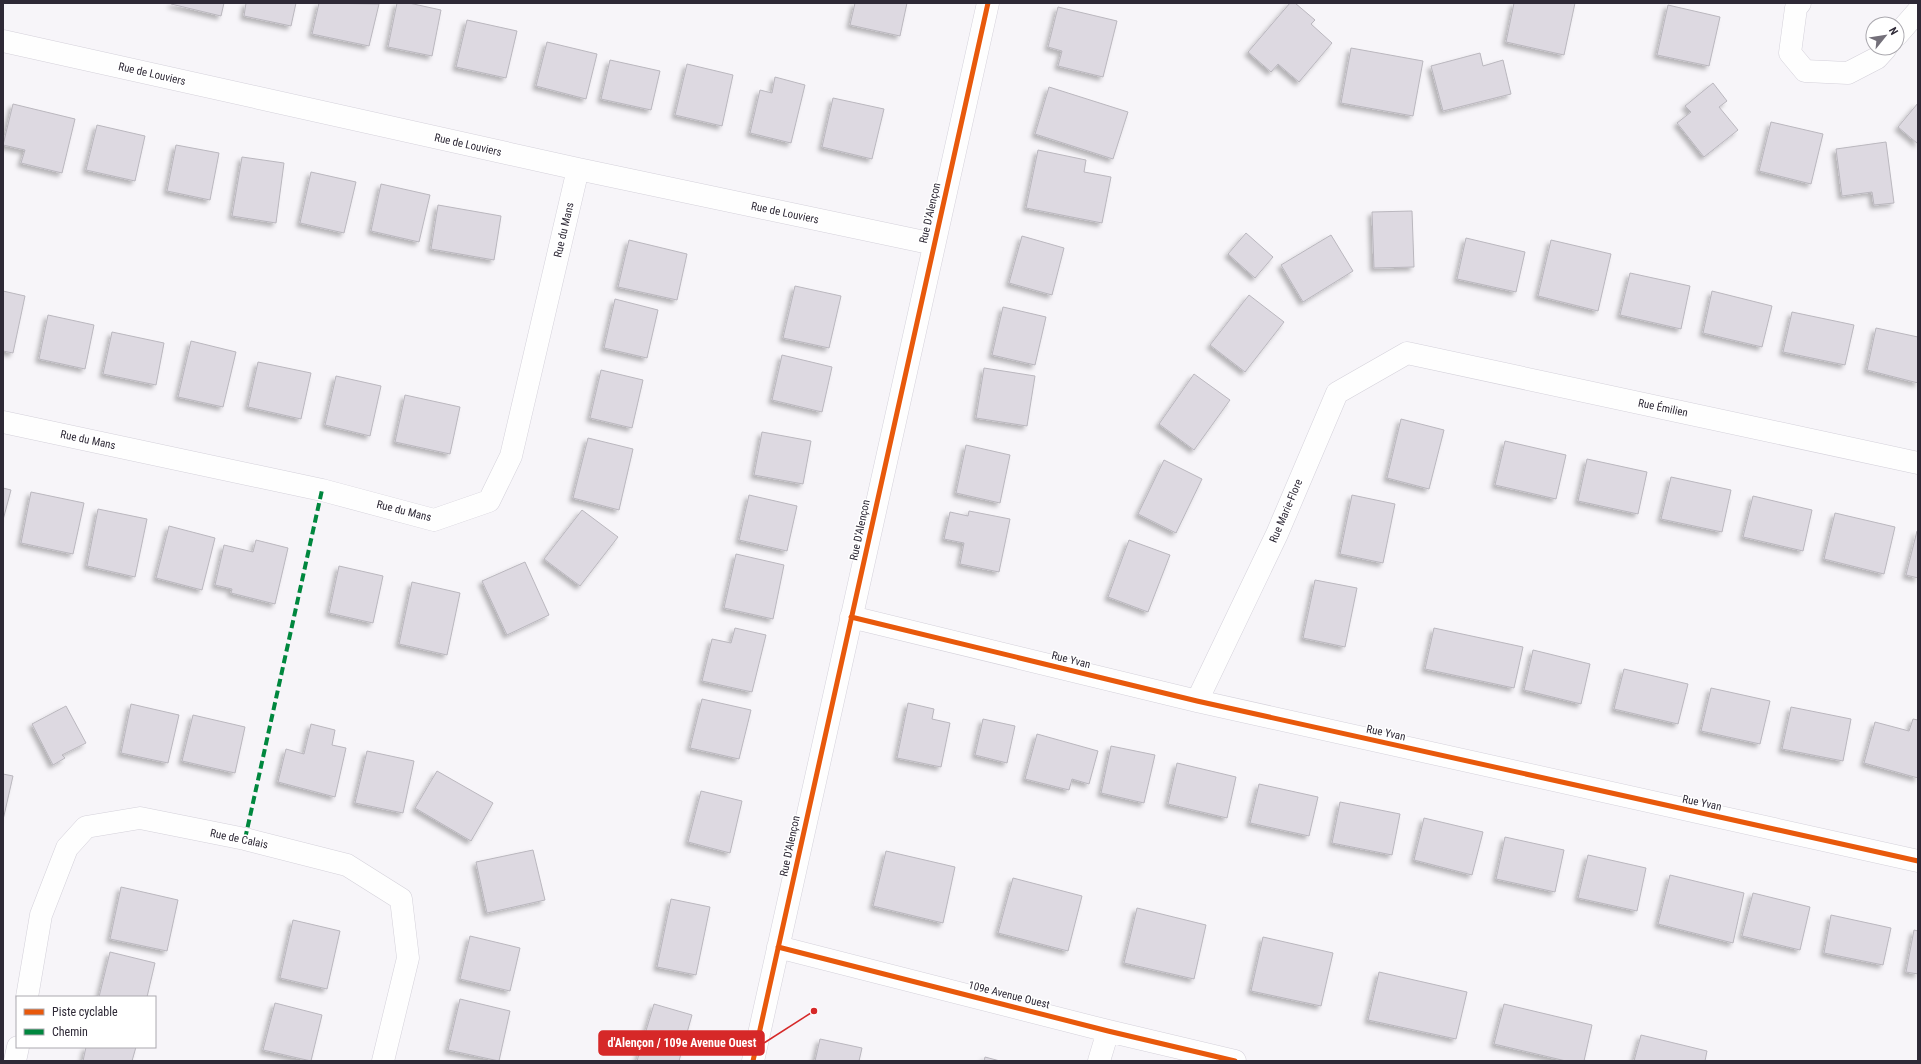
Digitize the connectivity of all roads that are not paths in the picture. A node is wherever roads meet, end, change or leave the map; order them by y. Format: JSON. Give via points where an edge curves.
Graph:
{"nodes":[{"id":1,"x":988,"y":3,"type":"edge"},
{"id":2,"x":1800,"y":3,"type":"edge"},
{"id":3,"x":1918,"y":11,"type":"edge"},
{"id":4,"x":1905,"y":26,"type":"edge"},
{"id":5,"x":3,"y":41,"type":"edge"},
{"id":6,"x":1879,"y":56,"type":"edge"},
{"id":7,"x":578,"y":169,"type":"junction"},
{"id":8,"x":934,"y":244,"type":"junction"},
{"id":9,"x":1407,"y":353,"type":"joint"},
{"id":10,"x":3,"y":422,"type":"edge"},
{"id":11,"x":1918,"y":464,"type":"edge"},
{"id":12,"x":851,"y":617,"type":"junction"},
{"id":13,"x":1197,"y":701,"type":"junction"},
{"id":14,"x":1918,"y":861,"type":"edge"},
{"id":15,"x":778,"y":947,"type":"junction"},
{"id":16,"x":27,"y":996,"type":"edge"},
{"id":17,"x":1108,"y":1031,"type":"junction"},
{"id":18,"x":18,"y":1048,"type":"edge"},
{"id":19,"x":15,"y":1061,"type":"edge"},
{"id":20,"x":383,"y":1061,"type":"edge"},
{"id":21,"x":753,"y":1061,"type":"edge"},
{"id":22,"x":1098,"y":1061,"type":"edge"},
{"id":23,"x":1235,"y":1061,"type":"edge"}],
"edges":[{"from":1,"to":8,"type":"street","name":"Rue D'Alençon"},
{"from":2,"to":6,"type":"street","via":[[1796,8],[1790,53],[1805,71],[1848,73]]},
{"from":3,"to":4,"type":"street"},
{"from":5,"to":7,"type":"street","name":"Rue de Louviers"},
{"from":7,"to":8,"type":"street","name":"Rue de Louviers"},
{"from":7,"to":10,"type":"street","name":"Rue du Mans","via":[[511,456],[489,501],[434,520],[322,490]]},
{"from":8,"to":12,"type":"street","name":"Rue D'Alençon"},
{"from":9,"to":11,"type":"street","name":"Rue Émilien"},
{"from":9,"to":13,"type":"street","name":"Rue Marie-Flore","via":[[1337,393],[1277,534]]},
{"from":12,"to":13,"type":"street","name":"Rue Yvan"},
{"from":12,"to":15,"type":"street","name":"Rue D'Alençon"},
{"from":13,"to":14,"type":"street","name":"Rue Yvan"},
{"from":15,"to":17,"type":"street","name":"109e Avenue Ouest"},
{"from":15,"to":21,"type":"street","name":"Rue D'Alençon"},
{"from":16,"to":20,"type":"street","name":"Rue de Calais","via":[[41,915],[67,848],[86,827],[140,818],[245,839],[347,865],[401,899],[408,958]]},
{"from":17,"to":22,"type":"street"},
{"from":17,"to":23,"type":"street","name":"109e Avenue Ouest"},
{"from":18,"to":19,"type":"street"}]}
